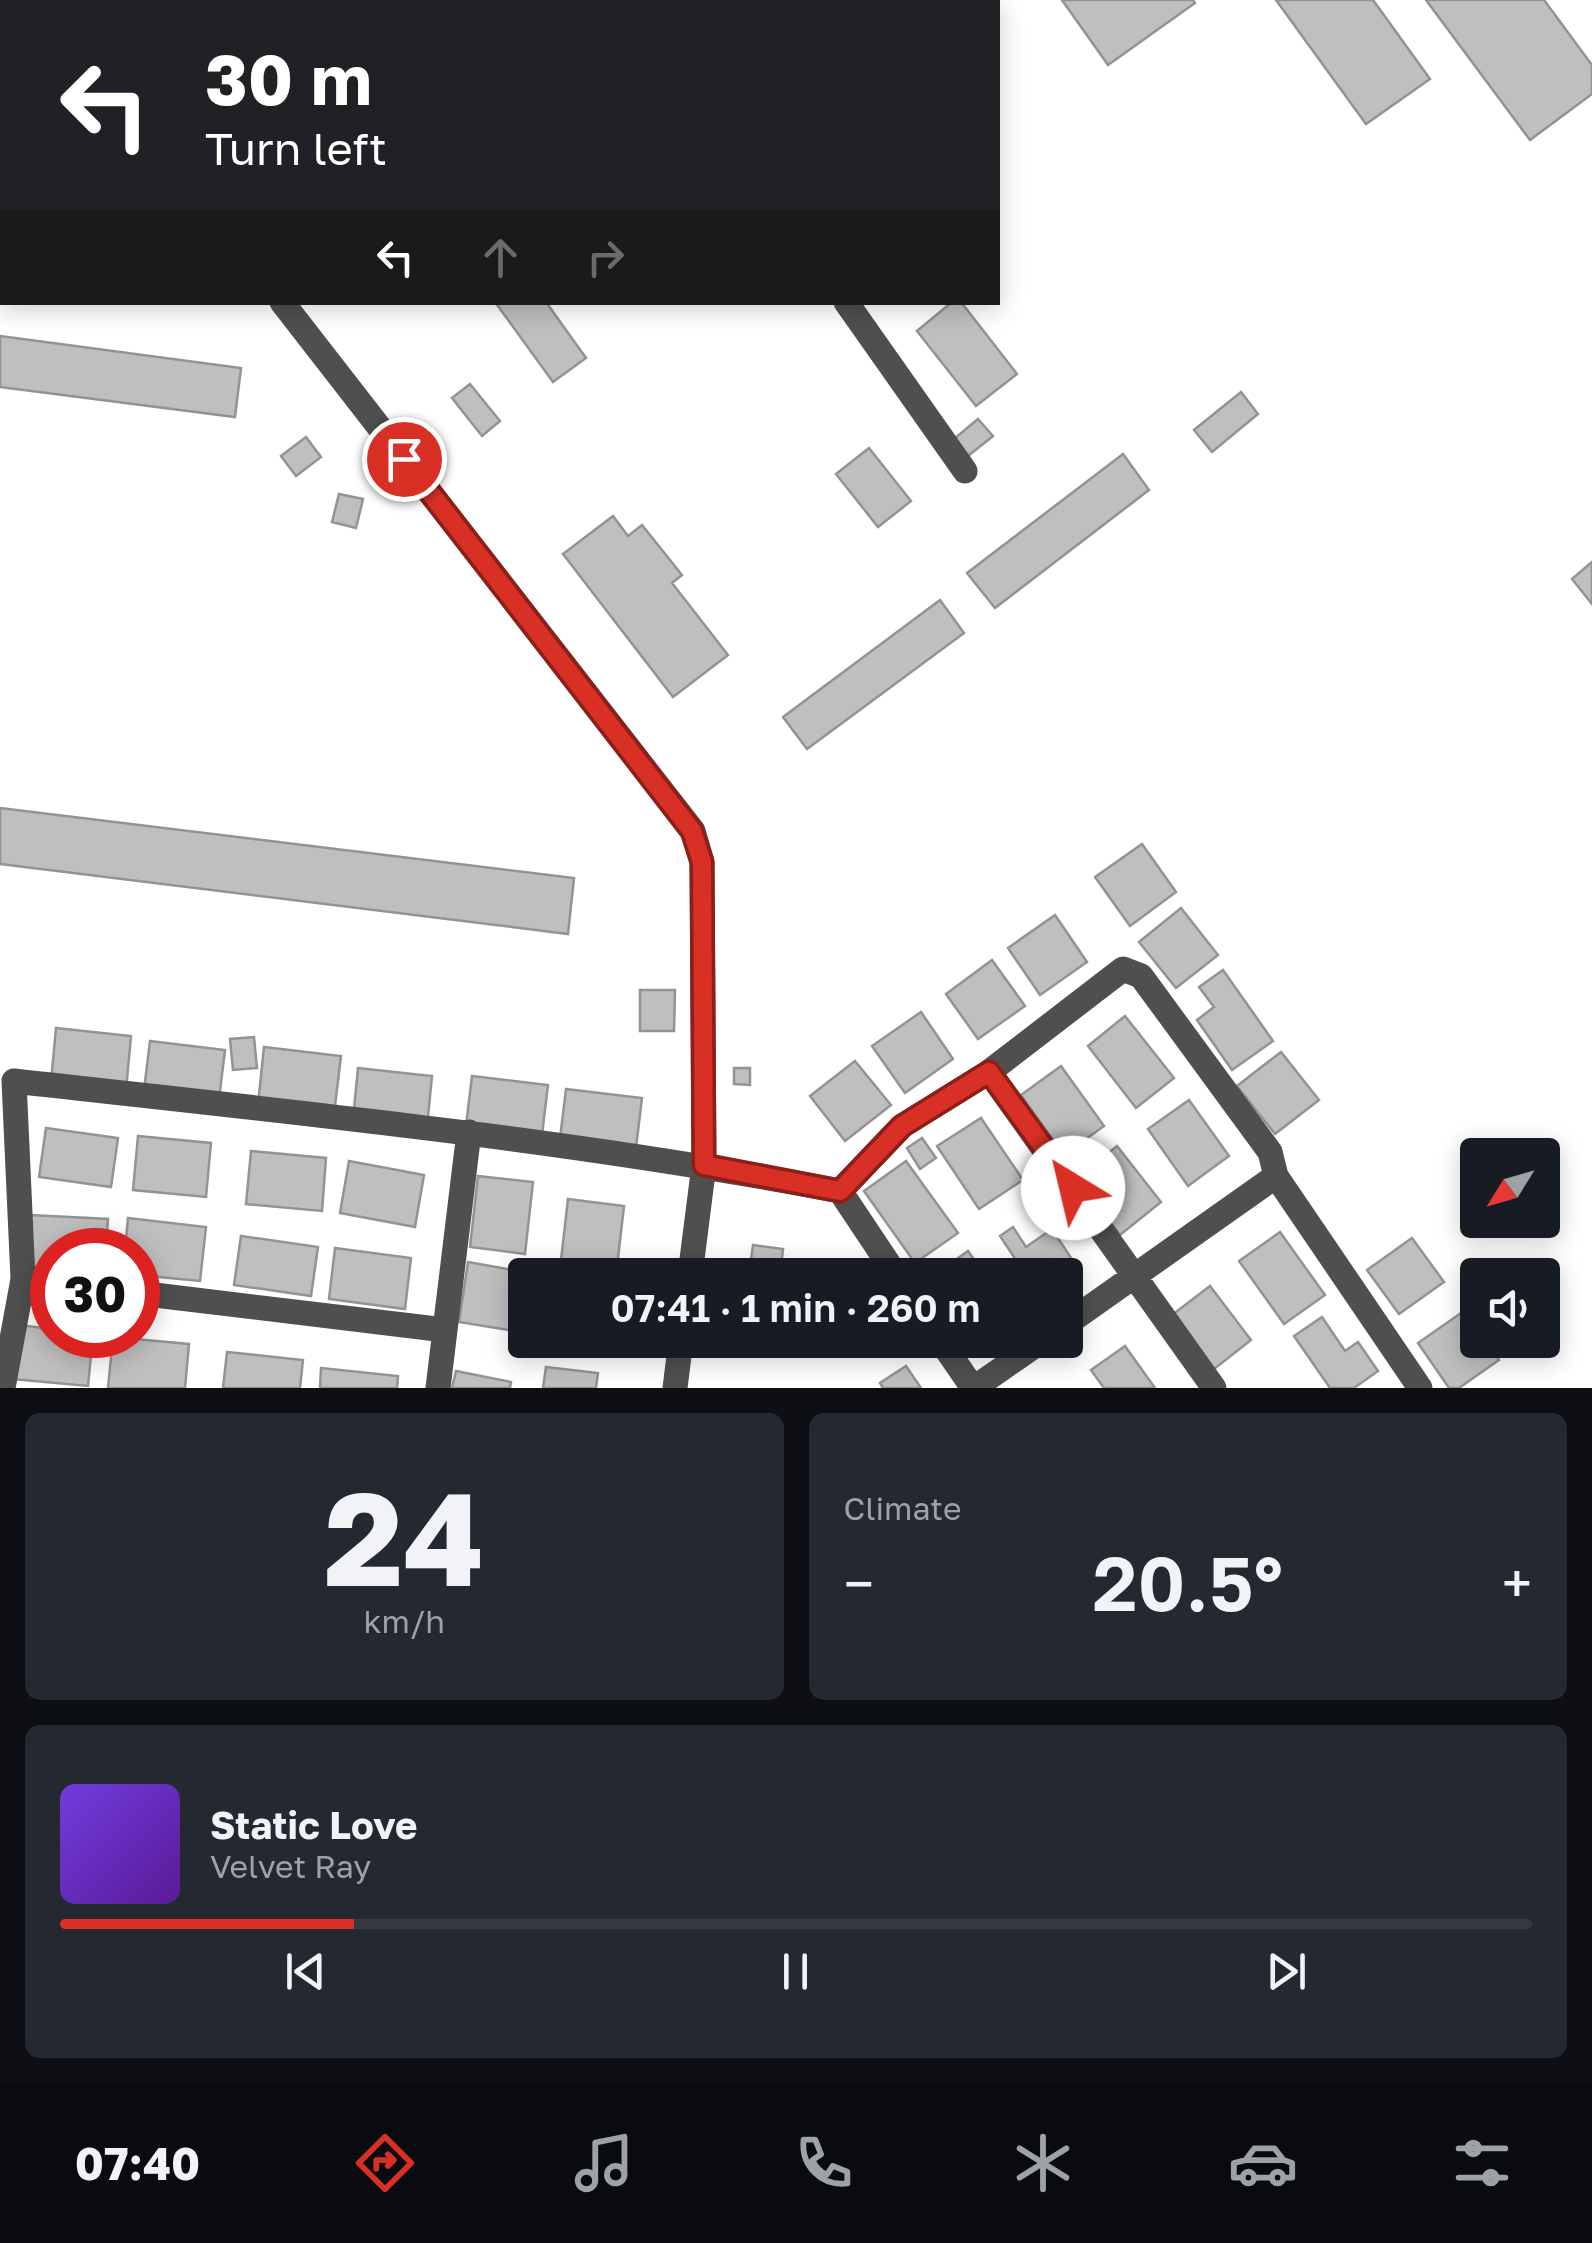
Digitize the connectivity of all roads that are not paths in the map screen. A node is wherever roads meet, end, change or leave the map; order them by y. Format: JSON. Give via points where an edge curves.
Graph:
{"nodes":[{"id":1,"x":284,"y":305,"type":"edge"},
{"id":2,"x":848,"y":305,"type":"edge"},
{"id":3,"x":965,"y":470,"type":"dead end"},
{"id":4,"x":989,"y":1072,"type":"junction"},
{"id":5,"x":468,"y":1132,"type":"junction"},
{"id":6,"x":704,"y":1165,"type":"junction"},
{"id":7,"x":1276,"y":1176,"type":"junction"},
{"id":8,"x":840,"y":1191,"type":"junction"},
{"id":9,"x":692,"y":1258,"type":"edge"},
{"id":10,"x":885,"y":1258,"type":"edge"},
{"id":11,"x":1136,"y":1275,"type":"junction"},
{"id":12,"x":23,"y":1279,"type":"junction"},
{"id":13,"x":30,"y":1280,"type":"edge"},
{"id":14,"x":160,"y":1296,"type":"edge"},
{"id":15,"x":1083,"y":1312,"type":"edge"},
{"id":16,"x":445,"y":1330,"type":"junction"},
{"id":17,"x":678,"y":1358,"type":"edge"},
{"id":18,"x":952,"y":1358,"type":"edge"},
{"id":19,"x":1017,"y":1358,"type":"edge"},
{"id":20,"x":3,"y":1388,"type":"edge"},
{"id":21,"x":438,"y":1388,"type":"edge"},
{"id":22,"x":674,"y":1388,"type":"edge"},
{"id":23,"x":973,"y":1388,"type":"edge"},
{"id":24,"x":1214,"y":1388,"type":"edge"},
{"id":25,"x":1420,"y":1388,"type":"edge"}],
"edges":[{"from":1,"to":6,"type":"street","via":[[692,831],[702,862]]},
{"from":2,"to":3,"type":"street"},
{"from":4,"to":7,"type":"street","via":[[1123,969],[1141,976],[1270,1152]]},
{"from":4,"to":8,"type":"street","via":[[902,1126]]},
{"from":4,"to":11,"type":"street"},
{"from":5,"to":6,"type":"street"},
{"from":5,"to":12,"type":"street","via":[[14,1080]]},
{"from":5,"to":16,"type":"street"},
{"from":6,"to":8,"type":"street"},
{"from":6,"to":9,"type":"street"},
{"from":7,"to":11,"type":"street"},
{"from":7,"to":25,"type":"street"},
{"from":8,"to":10,"type":"street"},
{"from":11,"to":15,"type":"street"},
{"from":11,"to":24,"type":"street"},
{"from":12,"to":13,"type":"street"},
{"from":12,"to":20,"type":"street"},
{"from":14,"to":16,"type":"street"},
{"from":16,"to":21,"type":"street"},
{"from":17,"to":22,"type":"street"},
{"from":18,"to":23,"type":"street"},
{"from":19,"to":23,"type":"street"}]}
